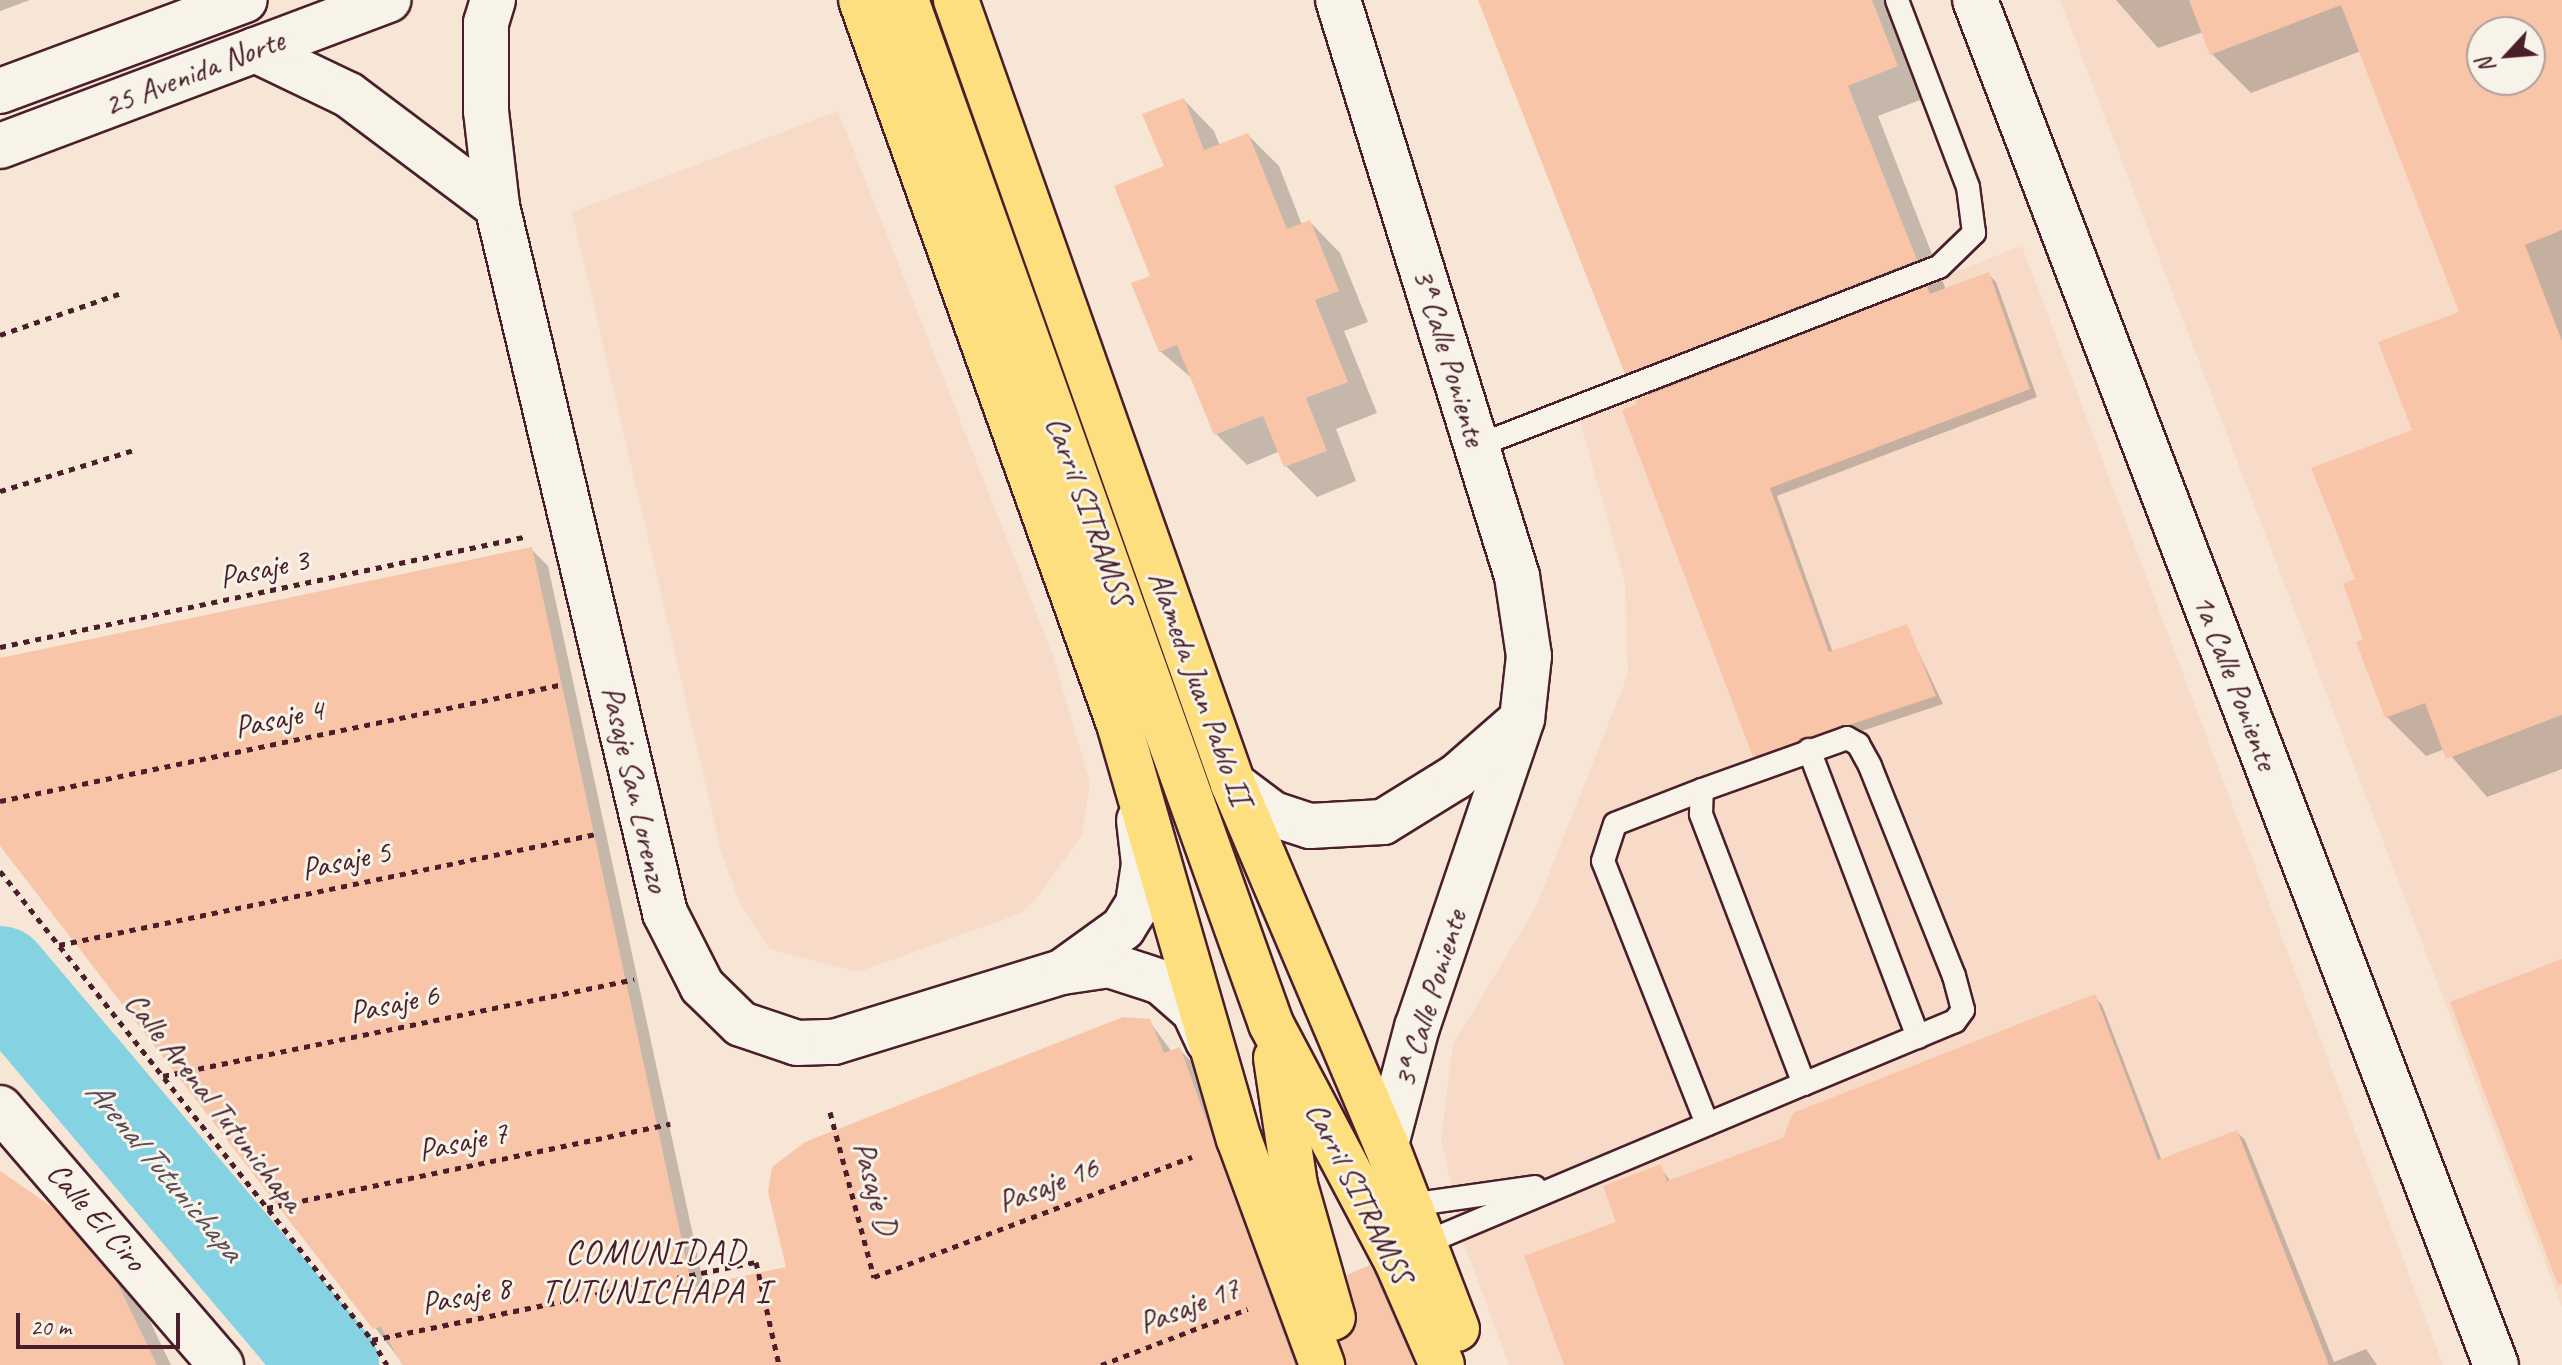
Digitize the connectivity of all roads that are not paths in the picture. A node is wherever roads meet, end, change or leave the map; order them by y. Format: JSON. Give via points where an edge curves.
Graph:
{"nodes":[{"id":1,"x":245,"y":0,"type":"edge"},
{"id":2,"x":388,"y":0,"type":"edge"},
{"id":3,"x":493,"y":0,"type":"edge"},
{"id":4,"x":861,"y":0,"type":"edge"},
{"id":5,"x":906,"y":0,"type":"edge"},
{"id":6,"x":956,"y":0,"type":"edge"},
{"id":7,"x":1338,"y":0,"type":"edge"},
{"id":8,"x":1897,"y":0,"type":"edge"},
{"id":9,"x":1975,"y":0,"type":"edge"},
{"id":10,"x":255,"y":50,"type":"junction"},
{"id":11,"x":0,"y":91,"type":"edge"},
{"id":12,"x":0,"y":146,"type":"edge"},
{"id":13,"x":497,"y":206,"type":"junction"},
{"id":14,"x":1477,"y":446,"type":"junction"},
{"id":15,"x":1522,"y":719,"type":"junction"},
{"id":16,"x":1809,"y":750,"type":"junction"},
{"id":17,"x":1133,"y":770,"type":"junction"},
{"id":18,"x":1233,"y":784,"type":"junction"},
{"id":19,"x":1702,"y":790,"type":"junction"},
{"id":20,"x":1062,"y":972,"type":"junction"},
{"id":21,"x":1271,"y":1024,"type":"junction"},
{"id":22,"x":1918,"y":1037,"type":"junction"},
{"id":23,"x":1217,"y":1069,"type":"junction"},
{"id":24,"x":1804,"y":1084,"type":"junction"},
{"id":25,"x":0,"y":1108,"type":"edge"},
{"id":26,"x":1707,"y":1124,"type":"junction"},
{"id":27,"x":1386,"y":1144,"type":"junction"},
{"id":28,"x":1572,"y":1182,"type":"junction"},
{"id":29,"x":1417,"y":1224,"type":"junction"},
{"id":30,"x":221,"y":1365,"type":"edge"},
{"id":31,"x":1322,"y":1365,"type":"edge"},
{"id":32,"x":1351,"y":1365,"type":"edge"},
{"id":33,"x":1442,"y":1365,"type":"edge"},
{"id":34,"x":1471,"y":1365,"type":"edge"},
{"id":35,"x":2496,"y":1365,"type":"edge"}],
"edges":[{"from":1,"to":11,"type":"street","name":"25 Avenida Norte"},
{"from":2,"to":10,"type":"street","name":"25 Avenida Norte"},
{"from":3,"to":13,"type":"street","name":"Pasaje San Lorenzo","via":[[486,23],[486,111]]},
{"from":4,"to":17,"type":"main road"},
{"from":5,"to":21,"type":"main road","name":"Carril SITRAMSS"},
{"from":6,"to":18,"type":"main road","name":"Alameda Juan Pablo II"},
{"from":7,"to":14,"type":"street","name":"3ª Calle Poniente"},
{"from":8,"to":14,"type":"lane","via":[[1968,187],[1974,233],[1939,267]]},
{"from":9,"to":35,"type":"street","name":"1a Calle Poniente"},
{"from":10,"to":12,"type":"street","name":"25 Avenida Norte"},
{"from":10,"to":13,"type":"street","via":[[349,95]]},
{"from":13,"to":20,"type":"street","name":"Pasaje San Lorenzo","via":[[665,913],[702,986],[741,1024],[797,1043],[862,1036]]},
{"from":14,"to":15,"type":"street","name":"3ª Calle Poniente","via":[[1525,617],[1529,656]]},
{"from":15,"to":18,"type":"street","via":[[1456,777],[1383,822],[1310,826],[1273,814]]},
{"from":15,"to":27,"type":"street","name":"3ª Calle Poniente","via":[[1417,1027]]},
{"from":16,"to":19,"type":"lane"},
{"from":16,"to":22,"type":"lane"},
{"from":16,"to":22,"type":"lane","via":[[1847,738],[1858,744],[1954,976],[1963,1010],[1955,1021]]},
{"from":17,"to":20,"type":"street","name":"Pasaje San Lorenzo","via":[[1144,864],[1138,904],[1111,938]]},
{"from":17,"to":23,"type":"main road"},
{"from":18,"to":27,"type":"main road","name":"Alameda Juan Pablo II"},
{"from":19,"to":24,"type":"lane","via":[[1701,814]]},
{"from":19,"to":26,"type":"lane","via":[[1615,824],[1603,861]]},
{"from":20,"to":23,"type":"street","name":"Pasaje San Lorenzo","via":[[1109,965],[1161,982],[1194,1011]]},
{"from":21,"to":32,"type":"main road","name":"Carril SITRAMSS","via":[[1295,1185],[1327,1304]]},
{"from":21,"to":33,"type":"main road","name":"Carril SITRAMSS","via":[[1397,1262]]},
{"from":22,"to":24,"type":"lane"},
{"from":23,"to":31,"type":"main road"},
{"from":24,"to":26,"type":"lane"},
{"from":25,"to":30,"type":"street","name":"Calle El Ciro"},
{"from":26,"to":28,"type":"lane"},
{"from":27,"to":29,"type":"main road","name":"Alameda Juan Pablo II"},
{"from":28,"to":29,"type":"lane"},
{"from":28,"to":29,"type":"lane"},
{"from":29,"to":34,"type":"main road","name":"Alameda Juan Pablo II"}]}
